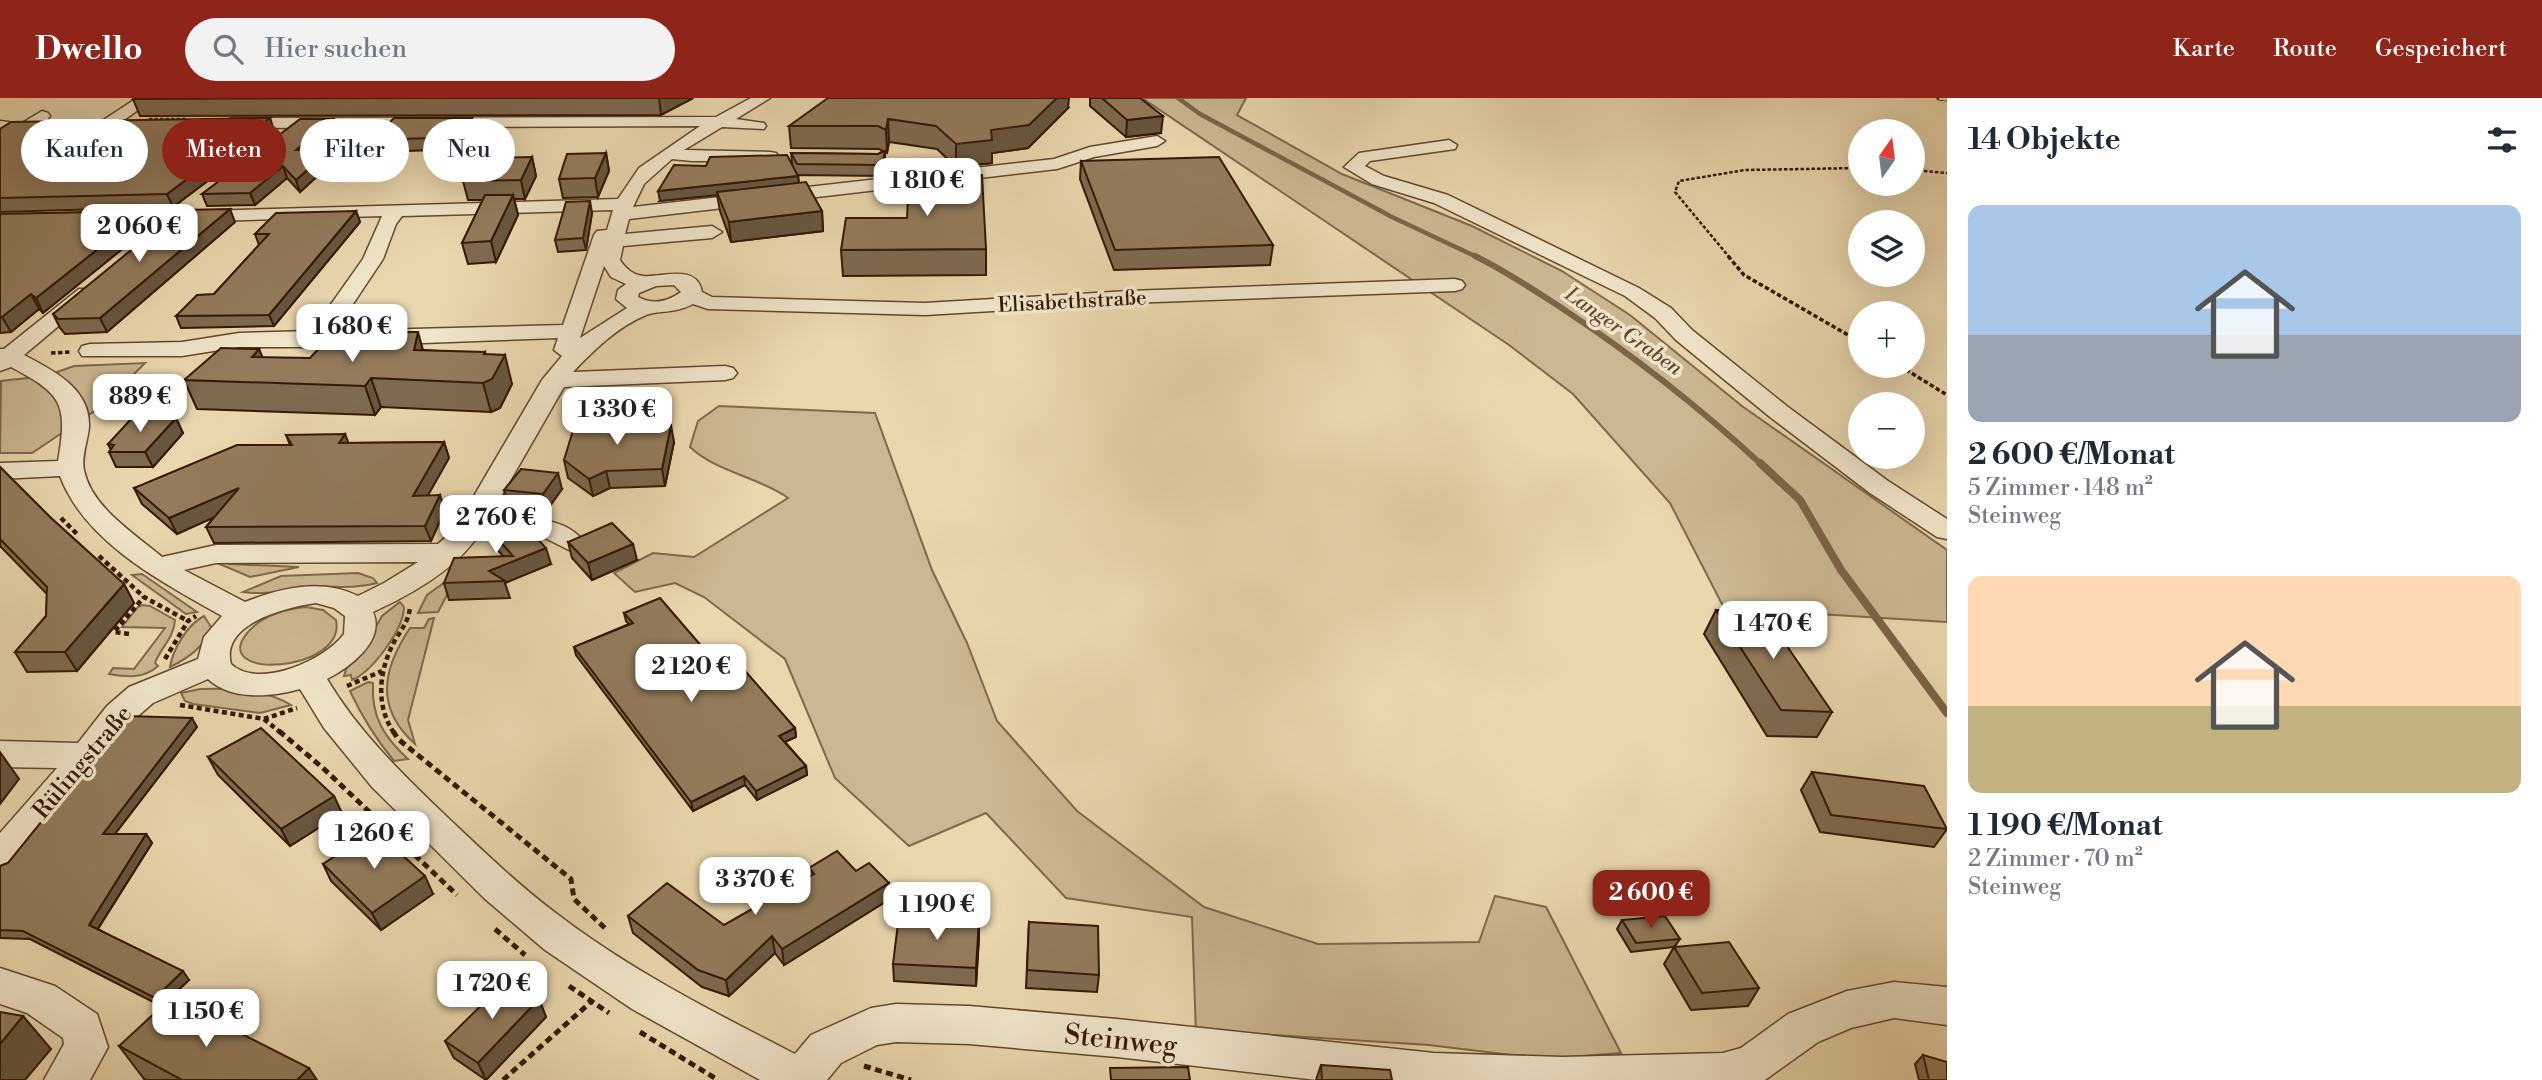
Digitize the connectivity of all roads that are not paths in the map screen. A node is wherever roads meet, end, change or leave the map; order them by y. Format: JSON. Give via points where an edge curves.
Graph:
{"nodes":[{"id":1,"x":147,"y":98,"type":"edge"},
{"id":2,"x":762,"y":98,"type":"edge"},
{"id":3,"x":119,"y":119,"type":"edge"},
{"id":4,"x":722,"y":122,"type":"junction"},
{"id":5,"x":286,"y":123,"type":"edge"},
{"id":6,"x":299,"y":123,"type":"junction"},
{"id":7,"x":1,"y":125,"type":"edge"},
{"id":8,"x":21,"y":125,"type":"edge"},
{"id":9,"x":758,"y":126,"type":"dead end"},
{"id":10,"x":286,"y":133,"type":"edge"},
{"id":11,"x":1157,"y":142,"type":"dead end"},
{"id":12,"x":1449,"y":145,"type":"dead end"},
{"id":13,"x":1114,"y":149,"type":"junction"},
{"id":14,"x":669,"y":153,"type":"junction"},
{"id":15,"x":782,"y":157,"type":"edge"},
{"id":16,"x":1076,"y":159,"type":"junction"},
{"id":17,"x":198,"y":201,"type":"dead end"},
{"id":18,"x":623,"y":210,"type":"junction"},
{"id":19,"x":396,"y":211,"type":"junction"},
{"id":20,"x":177,"y":217,"type":"junction"},
{"id":21,"x":95,"y":219,"type":"edge"},
{"id":22,"x":712,"y":232,"type":"dead end"},
{"id":23,"x":149,"y":240,"type":"edge"},
{"id":24,"x":614,"y":241,"type":"junction"},
{"id":25,"x":99,"y":282,"type":"edge"},
{"id":26,"x":642,"y":283,"type":"junction"},
{"id":27,"x":1455,"y":285,"type":"dead end"},
{"id":28,"x":691,"y":295,"type":"junction"},
{"id":29,"x":644,"y":307,"type":"junction"},
{"id":30,"x":572,"y":331,"type":"junction"},
{"id":31,"x":317,"y":340,"type":"junction"},
{"id":32,"x":90,"y":351,"type":"dead end"},
{"id":33,"x":3,"y":359,"type":"edge"},
{"id":34,"x":561,"y":372,"type":"junction"},
{"id":35,"x":725,"y":373,"type":"dead end"},
{"id":36,"x":70,"y":468,"type":"junction"},
{"id":37,"x":0,"y":471,"type":"edge"},
{"id":38,"x":474,"y":520,"type":"junction"},
{"id":39,"x":1947,"y":531,"type":"edge"},
{"id":40,"x":569,"y":541,"type":"edge"},
{"id":41,"x":448,"y":553,"type":"junction"},
{"id":42,"x":156,"y":567,"type":"junction"},
{"id":43,"x":357,"y":608,"type":"junction"},
{"id":44,"x":245,"y":615,"type":"junction"},
{"id":45,"x":215,"y":664,"type":"junction"},
{"id":46,"x":308,"y":675,"type":"junction"},
{"id":47,"x":0,"y":754,"type":"edge"},
{"id":48,"x":87,"y":757,"type":"junction"},
{"id":49,"x":0,"y":859,"type":"edge"},
{"id":50,"x":0,"y":986,"type":"edge"},
{"id":51,"x":1947,"y":1006,"type":"edge"},
{"id":52,"x":66,"y":1080,"type":"edge"},
{"id":53,"x":801,"y":1080,"type":"edge"}],
"edges":[{"from":1,"to":3,"type":"street"},
{"from":2,"to":4,"type":"street"},
{"from":4,"to":6,"type":"street","via":[[621,116],[509,122]]},
{"from":4,"to":9,"type":"street"},
{"from":4,"to":14,"type":"street"},
{"from":5,"to":6,"type":"street"},
{"from":6,"to":10,"type":"street"},
{"from":7,"to":8,"type":"street"},
{"from":11,"to":13,"type":"street"},
{"from":12,"to":39,"type":"street","via":[[1365,156],[1353,167],[1441,200],[1632,292],[1779,412]]},
{"from":13,"to":16,"type":"street"},
{"from":13,"to":16,"type":"street","via":[[1121,144],[1118,139],[1083,136],[1072,147]]},
{"from":14,"to":15,"type":"street"},
{"from":14,"to":18,"type":"street","via":[[636,182]]},
{"from":16,"to":18,"type":"street","via":[[859,189]]},
{"from":17,"to":20,"type":"street"},
{"from":18,"to":19,"type":"street"},
{"from":18,"to":24,"type":"street"},
{"from":18,"to":30,"type":"street","via":[[606,229]]},
{"from":19,"to":20,"type":"street"},
{"from":19,"to":31,"type":"street","via":[[373,259]]},
{"from":20,"to":21,"type":"street"},
{"from":20,"to":23,"type":"street"},
{"from":22,"to":24,"type":"street"},
{"from":24,"to":26,"type":"street","via":[[612,267]]},
{"from":25,"to":33,"type":"street"},
{"from":26,"to":28,"type":"street","name":"Elisabethstraße","via":[[674,279],[689,285]]},
{"from":26,"to":29,"type":"street","via":[[626,297]]},
{"from":27,"to":28,"type":"street","name":"Elisabethstraße","via":[[925,309],[708,303]]},
{"from":28,"to":29,"type":"street","via":[[667,306]]},
{"from":29,"to":34,"type":"street","via":[[591,340]]},
{"from":30,"to":31,"type":"street"},
{"from":30,"to":34,"type":"street"},
{"from":31,"to":32,"type":"street","via":[[239,340],[183,349]]},
{"from":33,"to":36,"type":"street","via":[[46,376],[69,396],[77,424]]},
{"from":34,"to":35,"type":"street"},
{"from":34,"to":38,"type":"street"},
{"from":36,"to":37,"type":"street"},
{"from":36,"to":42,"type":"street","via":[[96,514]]},
{"from":38,"to":40,"type":"street","via":[[550,530]]},
{"from":38,"to":41,"type":"street"},
{"from":41,"to":42,"type":"street","via":[[216,554]]},
{"from":41,"to":43,"type":"street","via":[[395,590]]},
{"from":42,"to":44,"type":"street"},
{"from":43,"to":44,"type":"street","via":[[342,598],[316,594],[279,600]]},
{"from":43,"to":46,"type":"street","via":[[361,629],[353,643],[340,657]]},
{"from":44,"to":45,"type":"street","via":[[218,641]]},
{"from":45,"to":46,"type":"street","via":[[223,675],[250,684]]},
{"from":45,"to":48,"type":"street","name":"Rülingstraße","via":[[141,695],[119,714]]},
{"from":46,"to":53,"type":"street","via":[[342,731],[377,773],[558,938],[675,1013]]},
{"from":47,"to":48,"type":"street"},
{"from":48,"to":49,"type":"street","name":"Rülingstraße"},
{"from":50,"to":52,"type":"street","via":[[40,999],[82,1027],[86,1047]]},
{"from":51,"to":53,"type":"street","name":"Steinweg","via":[[1894,1000],[1847,1010],[1803,1028],[1752,1065],[1723,1073],[1562,1077],[1434,1073],[1117,1038],[896,1023],[871,1027],[826,1049]]}]}
